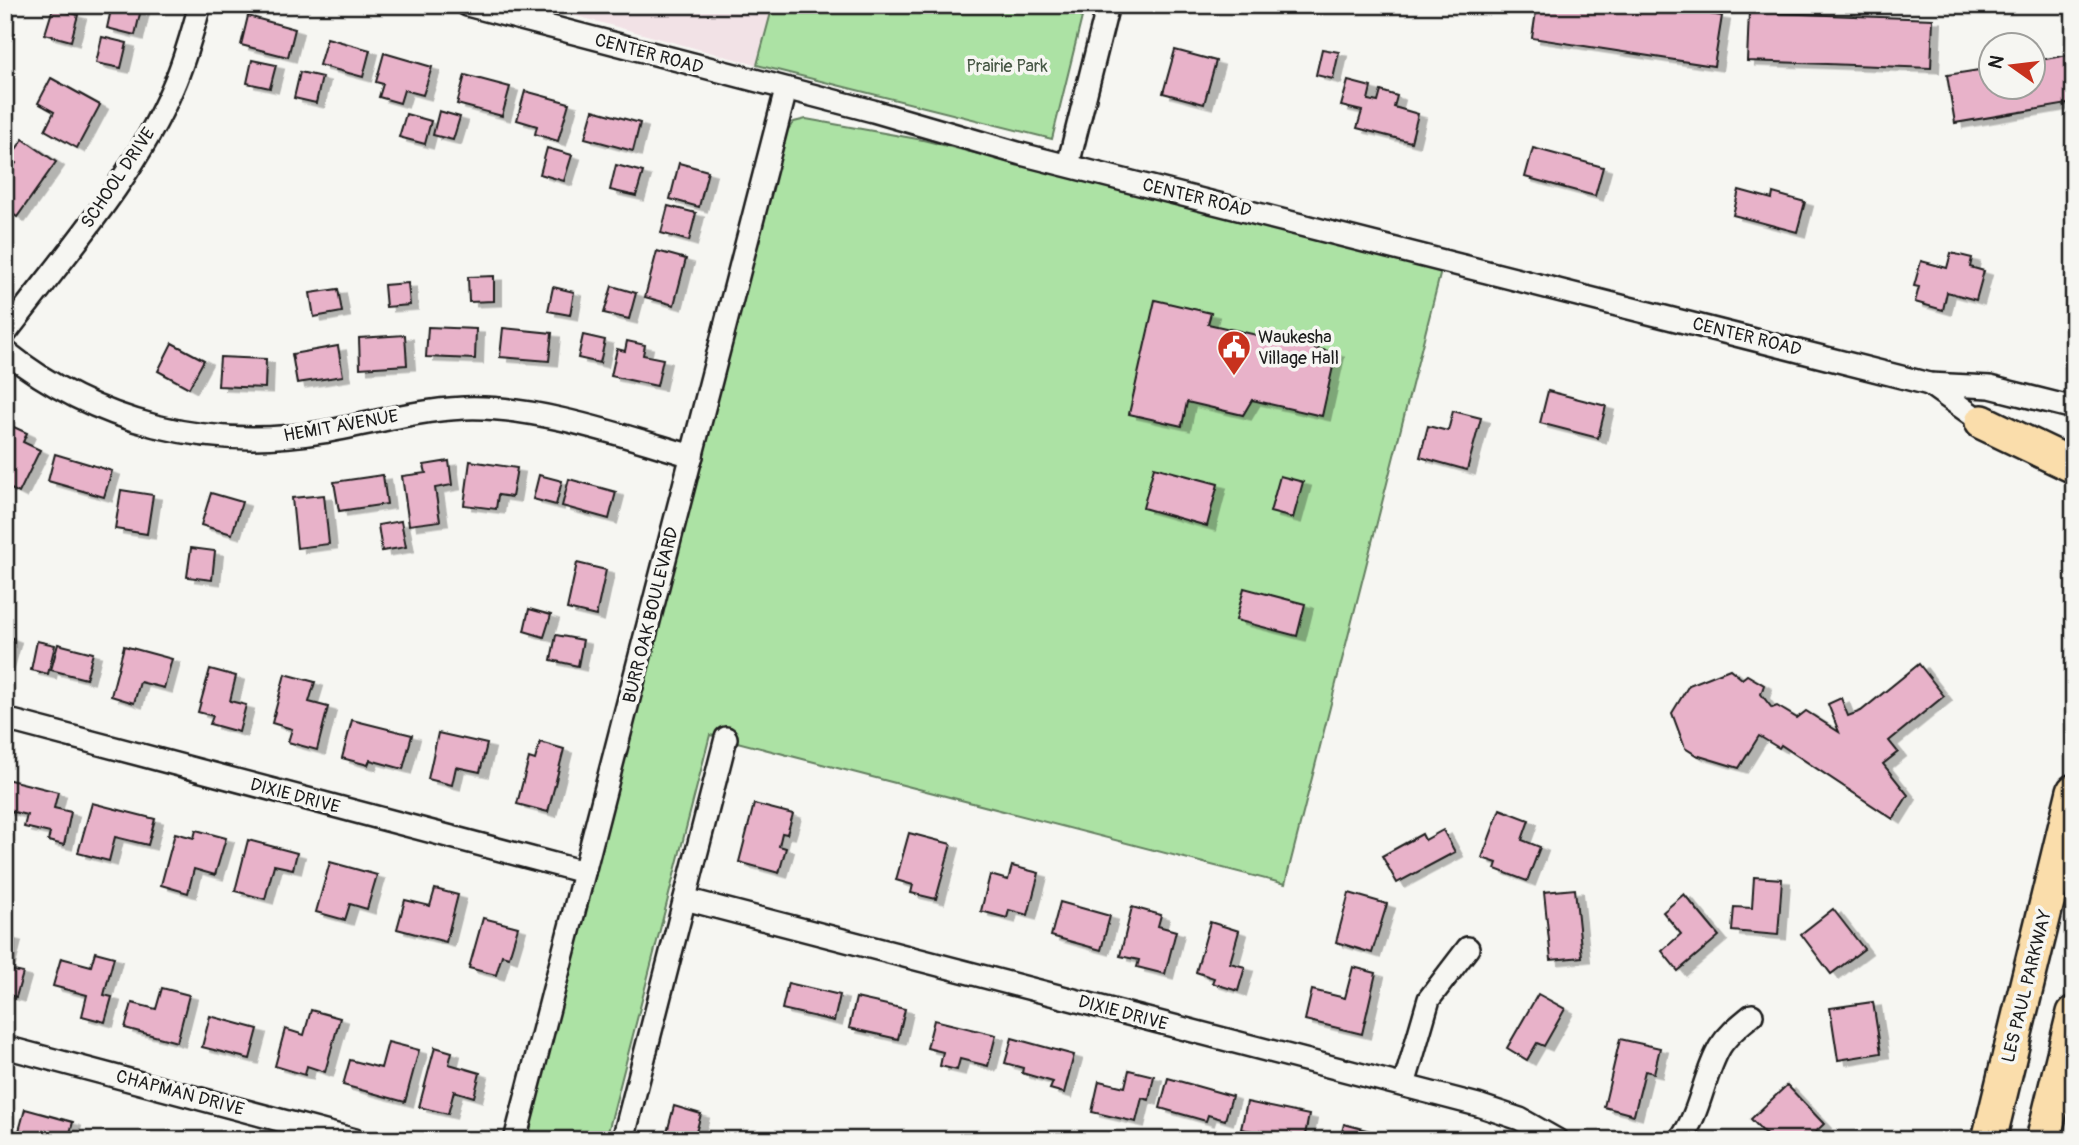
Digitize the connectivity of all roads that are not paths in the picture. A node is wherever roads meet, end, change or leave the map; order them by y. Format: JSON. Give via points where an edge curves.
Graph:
{"nodes":[{"id":1,"x":200,"y":5,"type":"edge"},
{"id":2,"x":467,"y":5,"type":"edge"},
{"id":3,"x":1108,"y":5,"type":"edge"},
{"id":4,"x":786,"y":90,"type":"junction"},
{"id":5,"x":1068,"y":165,"type":"junction"},
{"id":6,"x":5,"y":334,"type":"edge"},
{"id":7,"x":5,"y":351,"type":"edge"},
{"id":8,"x":1929,"y":384,"type":"junction"},
{"id":9,"x":2074,"y":408,"type":"edge"},
{"id":10,"x":1982,"y":422,"type":"junction"},
{"id":11,"x":2074,"y":446,"type":"edge"},
{"id":12,"x":692,"y":456,"type":"junction"},
{"id":13,"x":2074,"y":466,"type":"edge"},
{"id":14,"x":5,"y":719,"type":"edge"},
{"id":15,"x":726,"y":738,"type":"dead end"},
{"id":16,"x":2074,"y":791,"type":"edge"},
{"id":17,"x":584,"y":873,"type":"junction"},
{"id":18,"x":685,"y":899,"type":"junction"},
{"id":19,"x":1468,"y":948,"type":"dead end"},
{"id":20,"x":2074,"y":1013,"type":"edge"},
{"id":21,"x":1752,"y":1015,"type":"dead end"},
{"id":22,"x":5,"y":1047,"type":"edge"},
{"id":23,"x":1404,"y":1085,"type":"junction"},
{"id":24,"x":355,"y":1140,"type":"edge"},
{"id":25,"x":515,"y":1140,"type":"edge"},
{"id":26,"x":623,"y":1140,"type":"edge"},
{"id":27,"x":1557,"y":1140,"type":"edge"},
{"id":28,"x":1680,"y":1140,"type":"edge"},
{"id":29,"x":1989,"y":1140,"type":"edge"},
{"id":30,"x":2043,"y":1140,"type":"edge"}],
"edges":[{"from":1,"to":6,"type":"street","name":"SCHOOL DRIVE","via":[[173,87],[124,175]]},
{"from":2,"to":4,"type":"street","name":"CENTER ROAD"},
{"from":3,"to":5,"type":"street"},
{"from":4,"to":5,"type":"street","name":"CENTER ROAD"},
{"from":4,"to":12,"type":"street","name":"BURR OAK BOULEVARD"},
{"from":5,"to":8,"type":"street","name":"CENTER ROAD"},
{"from":7,"to":12,"type":"street","name":"HEMIT AVENUE","via":[[76,398],[173,431],[234,439],[271,438],[424,412],[499,410]]},
{"from":8,"to":9,"type":"street","name":"CENTER ROAD","via":[[1990,387]]},
{"from":8,"to":10,"type":"street","name":"CENTER ROAD"},
{"from":10,"to":11,"type":"street","name":"CENTER ROAD"},
{"from":10,"to":13,"type":"main road"},
{"from":12,"to":17,"type":"street","name":"BURR OAK BOULEVARD"},
{"from":14,"to":17,"type":"street","name":"DIXIE DRIVE"},
{"from":15,"to":18,"type":"street"},
{"from":16,"to":29,"type":"main road","name":"LES PAUL PARKWAY"},
{"from":17,"to":25,"type":"street","name":"BURR OAK BOULEVARD"},
{"from":18,"to":23,"type":"street","name":"DIXIE DRIVE"},
{"from":18,"to":26,"type":"street"},
{"from":19,"to":23,"type":"street","via":[[1429,999]]},
{"from":20,"to":30,"type":"main road"},
{"from":21,"to":28,"type":"street","via":[[1718,1049],[1700,1103]]},
{"from":22,"to":24,"type":"street","name":"CHAPMAN DRIVE"},
{"from":23,"to":27,"type":"street","name":"DIXIE DRIVE","via":[[1520,1119]]}]}
